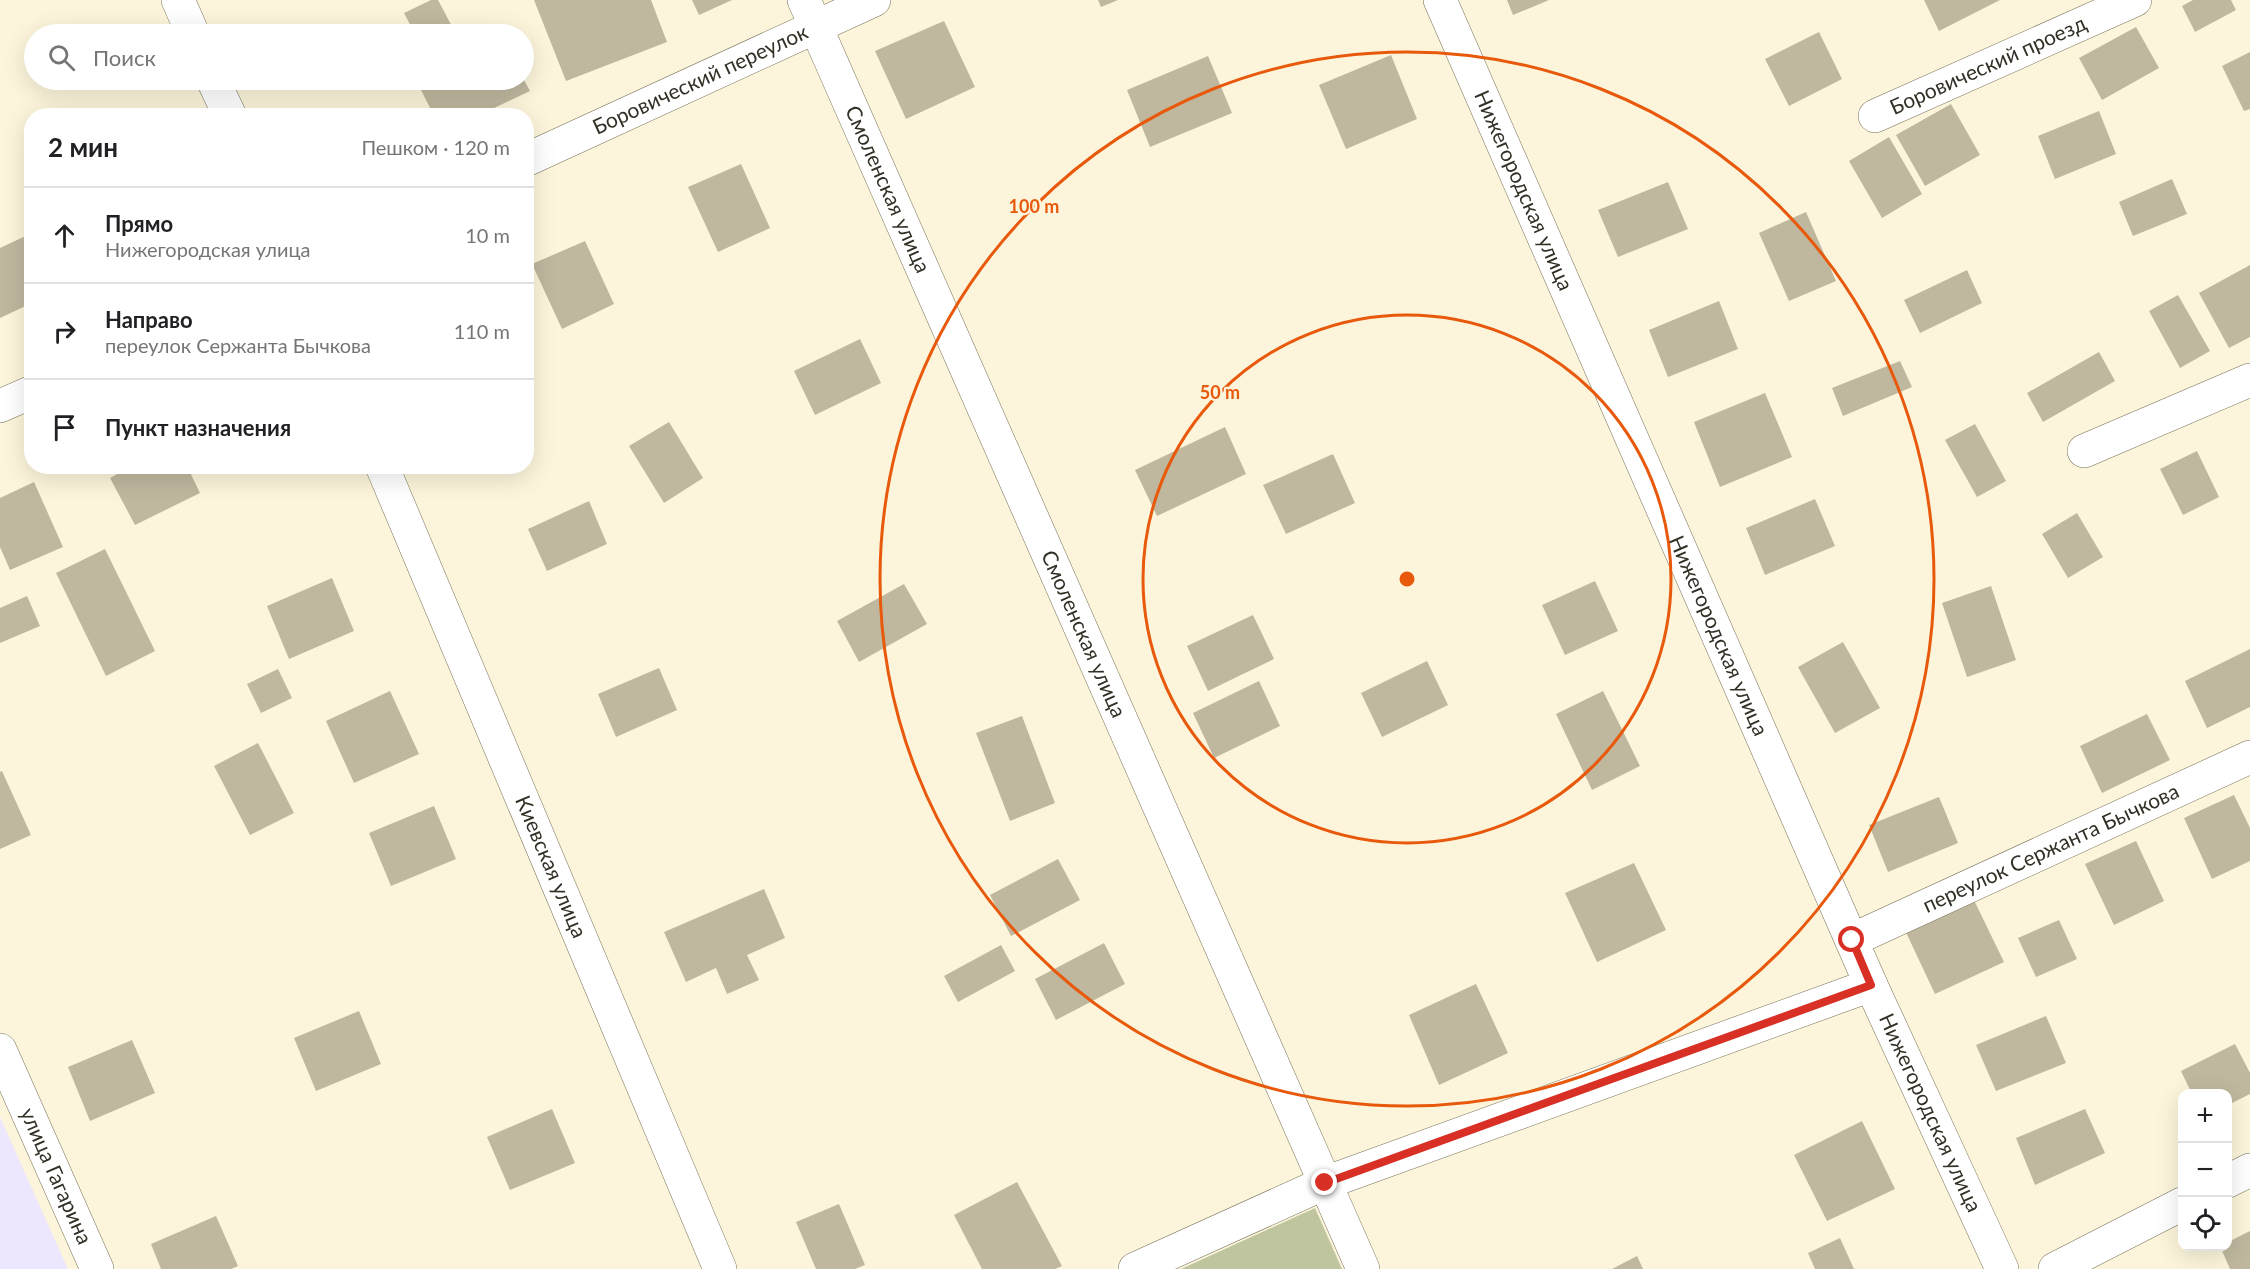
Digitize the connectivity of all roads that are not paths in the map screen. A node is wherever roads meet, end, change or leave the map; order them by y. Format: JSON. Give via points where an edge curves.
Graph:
{"nodes":[{"id":1,"x":178,"y":0,"type":"edge"},
{"id":2,"x":874,"y":0,"type":"edge"},
{"id":3,"x":1440,"y":0,"type":"edge"},
{"id":4,"x":2135,"y":0,"type":"edge"},
{"id":5,"x":810,"y":13,"type":"edge"},
{"id":6,"x":189,"y":24,"type":"edge"},
{"id":7,"x":218,"y":90,"type":"edge"},
{"id":8,"x":226,"y":108,"type":"edge"},
{"id":9,"x":1875,"y":116,"type":"dead end"},
{"id":10,"x":534,"y":156,"type":"edge"},
{"id":11,"x":2250,"y":380,"type":"edge"},
{"id":12,"x":24,"y":396,"type":"edge"},
{"id":13,"x":0,"y":406,"type":"edge"},
{"id":14,"x":2084,"y":451,"type":"dead end"},
{"id":15,"x":385,"y":474,"type":"edge"},
{"id":16,"x":2250,"y":757,"type":"edge"},
{"id":17,"x":1852,"y":940,"type":"junction"},
{"id":18,"x":1871,"y":985,"type":"junction"},
{"id":19,"x":0,"y":1050,"type":"edge"},
{"id":20,"x":2250,"y":1170,"type":"edge"},
{"id":21,"x":2232,"y":1179,"type":"edge"},
{"id":22,"x":1325,"y":1183,"type":"junction"},
{"id":23,"x":2178,"y":1206,"type":"edge"},
{"id":24,"x":97,"y":1269,"type":"edge"},
{"id":25,"x":720,"y":1269,"type":"edge"},
{"id":26,"x":1136,"y":1269,"type":"edge"},
{"id":27,"x":1363,"y":1269,"type":"edge"},
{"id":28,"x":2002,"y":1269,"type":"edge"},
{"id":29,"x":2055,"y":1269,"type":"edge"}],
"edges":[{"from":1,"to":6,"type":"street"},
{"from":2,"to":5,"type":"street","name":"Боровический переулок"},
{"from":3,"to":17,"type":"street","name":"Нижегородская улица"},
{"from":4,"to":9,"type":"street","name":"Боровический проезд"},
{"from":5,"to":10,"type":"street","name":"Боровический переулок"},
{"from":5,"to":22,"type":"street","name":"Смоленская улица"},
{"from":7,"to":8,"type":"street"},
{"from":11,"to":14,"type":"street"},
{"from":12,"to":13,"type":"street"},
{"from":15,"to":25,"type":"street","name":"Киевская улица"},
{"from":16,"to":17,"type":"street","name":"переулок Сержанта Бычкова"},
{"from":17,"to":18,"type":"street","name":"Нижегородская улица"},
{"from":18,"to":22,"type":"street"},
{"from":18,"to":28,"type":"street","name":"Нижегородская улица"},
{"from":19,"to":24,"type":"street","name":"улица Гагарина"},
{"from":20,"to":21,"type":"street"},
{"from":22,"to":26,"type":"street"},
{"from":22,"to":27,"type":"street","name":"Смоленская улица"},
{"from":23,"to":29,"type":"street"}]}
